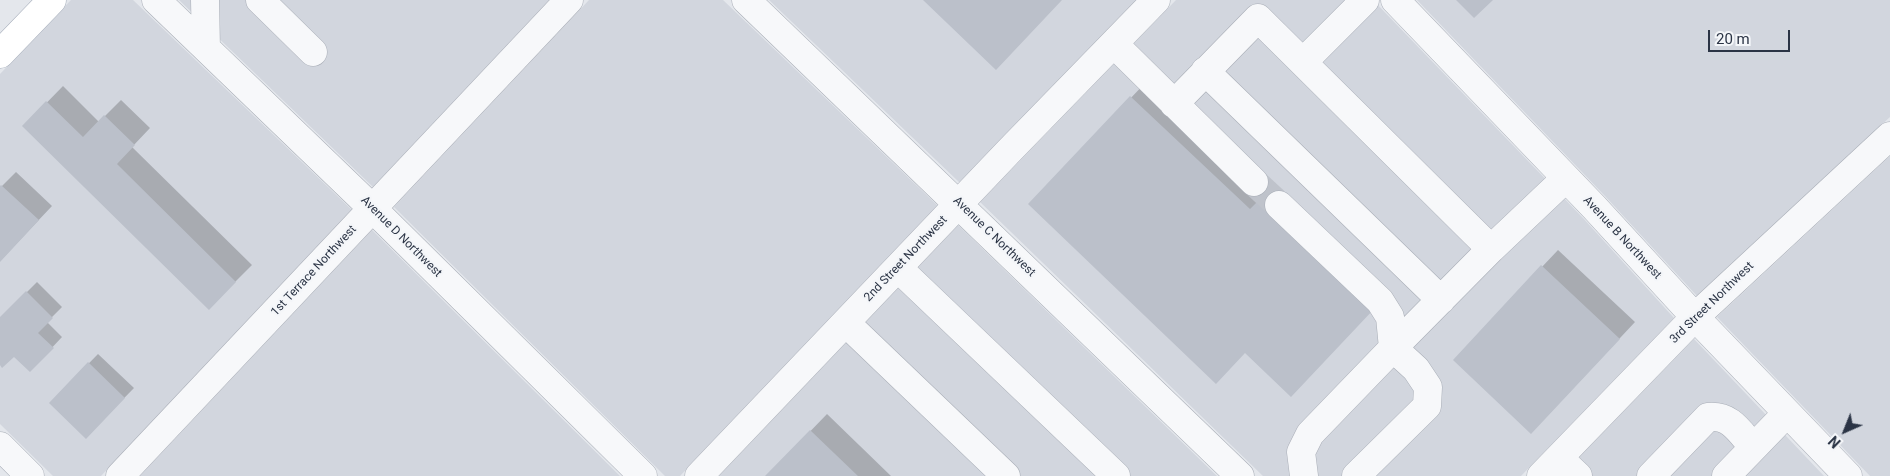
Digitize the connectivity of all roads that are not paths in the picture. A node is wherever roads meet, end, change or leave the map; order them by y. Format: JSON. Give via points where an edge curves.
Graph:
{"nodes":[{"id":1,"x":52,"y":0,"type":"edge"},
{"id":2,"x":156,"y":0,"type":"edge"},
{"id":3,"x":205,"y":0,"type":"edge"},
{"id":4,"x":260,"y":0,"type":"edge"},
{"id":5,"x":569,"y":0,"type":"edge"},
{"id":6,"x":746,"y":0,"type":"edge"},
{"id":7,"x":1156,"y":0,"type":"edge"},
{"id":8,"x":1365,"y":0,"type":"edge"},
{"id":9,"x":1396,"y":0,"type":"edge"},
{"id":10,"x":1114,"y":44,"type":"junction"},
{"id":11,"x":206,"y":48,"type":"junction"},
{"id":12,"x":313,"y":52,"type":"dead end"},
{"id":13,"x":0,"y":54,"type":"edge"},
{"id":14,"x":1303,"y":62,"type":"junction"},
{"id":15,"x":1205,"y":72,"type":"junction"},
{"id":16,"x":1174,"y":104,"type":"junction"},
{"id":17,"x":1890,"y":136,"type":"edge"},
{"id":18,"x":1566,"y":178,"type":"junction"},
{"id":19,"x":1254,"y":182,"type":"tunnel mouth"},
{"id":20,"x":959,"y":204,"type":"junction"},
{"id":21,"x":1279,"y":206,"type":"tunnel mouth"},
{"id":22,"x":373,"y":209,"type":"junction"},
{"id":23,"x":1491,"y":249,"type":"junction"},
{"id":24,"x":898,"y":268,"type":"junction"},
{"id":25,"x":1441,"y":300,"type":"junction"},
{"id":26,"x":1695,"y":317,"type":"junction"},
{"id":27,"x":846,"y":323,"type":"junction"},
{"id":28,"x":1393,"y":348,"type":"junction"},
{"id":29,"x":1787,"y":413,"type":"junction"},
{"id":30,"x":0,"y":446,"type":"edge"},
{"id":31,"x":1754,"y":447,"type":"junction"},
{"id":32,"x":1559,"y":470,"type":"edge"},
{"id":33,"x":30,"y":476,"type":"edge"},
{"id":34,"x":120,"y":476,"type":"edge"},
{"id":35,"x":643,"y":476,"type":"edge"},
{"id":36,"x":699,"y":476,"type":"edge"},
{"id":37,"x":1006,"y":476,"type":"edge"},
{"id":38,"x":1116,"y":476,"type":"edge"},
{"id":39,"x":1240,"y":476,"type":"edge"},
{"id":40,"x":1304,"y":476,"type":"edge"},
{"id":41,"x":1356,"y":476,"type":"edge"},
{"id":42,"x":1651,"y":476,"type":"edge"},
{"id":43,"x":1726,"y":476,"type":"edge"},
{"id":44,"x":1848,"y":476,"type":"edge"}],
"edges":[{"from":1,"to":13,"type":"main road"},
{"from":2,"to":11,"type":"street","name":"Avenue D Northwest"},
{"from":3,"to":11,"type":"street"},
{"from":4,"to":12,"type":"street"},
{"from":5,"to":22,"type":"street","name":"1st Terrace Northwest"},
{"from":6,"to":20,"type":"street","name":"Avenue C Northwest"},
{"from":7,"to":10,"type":"street","name":"2nd Street Northwest"},
{"from":8,"to":14,"type":"street"},
{"from":9,"to":18,"type":"street","name":"Avenue B Northwest"},
{"from":10,"to":16,"type":"street"},
{"from":10,"to":20,"type":"street","name":"2nd Street Northwest"},
{"from":11,"to":22,"type":"street","name":"Avenue D Northwest"},
{"from":14,"to":15,"type":"street","via":[[1258,18]]},
{"from":14,"to":23,"type":"street"},
{"from":15,"to":16,"type":"street"},
{"from":15,"to":25,"type":"street"},
{"from":16,"to":19,"type":"street"},
{"from":17,"to":26,"type":"street","name":"3rd Street Northwest"},
{"from":18,"to":23,"type":"street"},
{"from":18,"to":26,"type":"street","name":"Avenue B Northwest"},
{"from":20,"to":24,"type":"street","name":"2nd Street Northwest"},
{"from":20,"to":39,"type":"street","name":"Avenue C Northwest"},
{"from":21,"to":28,"type":"street","via":[[1380,301],[1390,317]]},
{"from":22,"to":34,"type":"street","name":"1st Terrace Northwest"},
{"from":22,"to":35,"type":"street","name":"Avenue D Northwest"},
{"from":23,"to":25,"type":"street"},
{"from":24,"to":27,"type":"street","name":"2nd Street Northwest"},
{"from":24,"to":38,"type":"street"},
{"from":25,"to":28,"type":"street"},
{"from":26,"to":29,"type":"street","name":"Avenue B Northwest"},
{"from":26,"to":32,"type":"street","name":"3rd Street Northwest"},
{"from":27,"to":36,"type":"street","name":"2nd Street Northwest"},
{"from":27,"to":37,"type":"street"},
{"from":28,"to":40,"type":"street","via":[[1310,434],[1301,452]]},
{"from":28,"to":41,"type":"street","via":[[1428,387],[1427,406]]},
{"from":29,"to":31,"type":"street"},
{"from":29,"to":44,"type":"street","name":"Avenue B Northwest"},
{"from":30,"to":33,"type":"street"},
{"from":31,"to":42,"type":"street","via":[[1727,418],[1708,417]]},
{"from":31,"to":43,"type":"street"}]}
